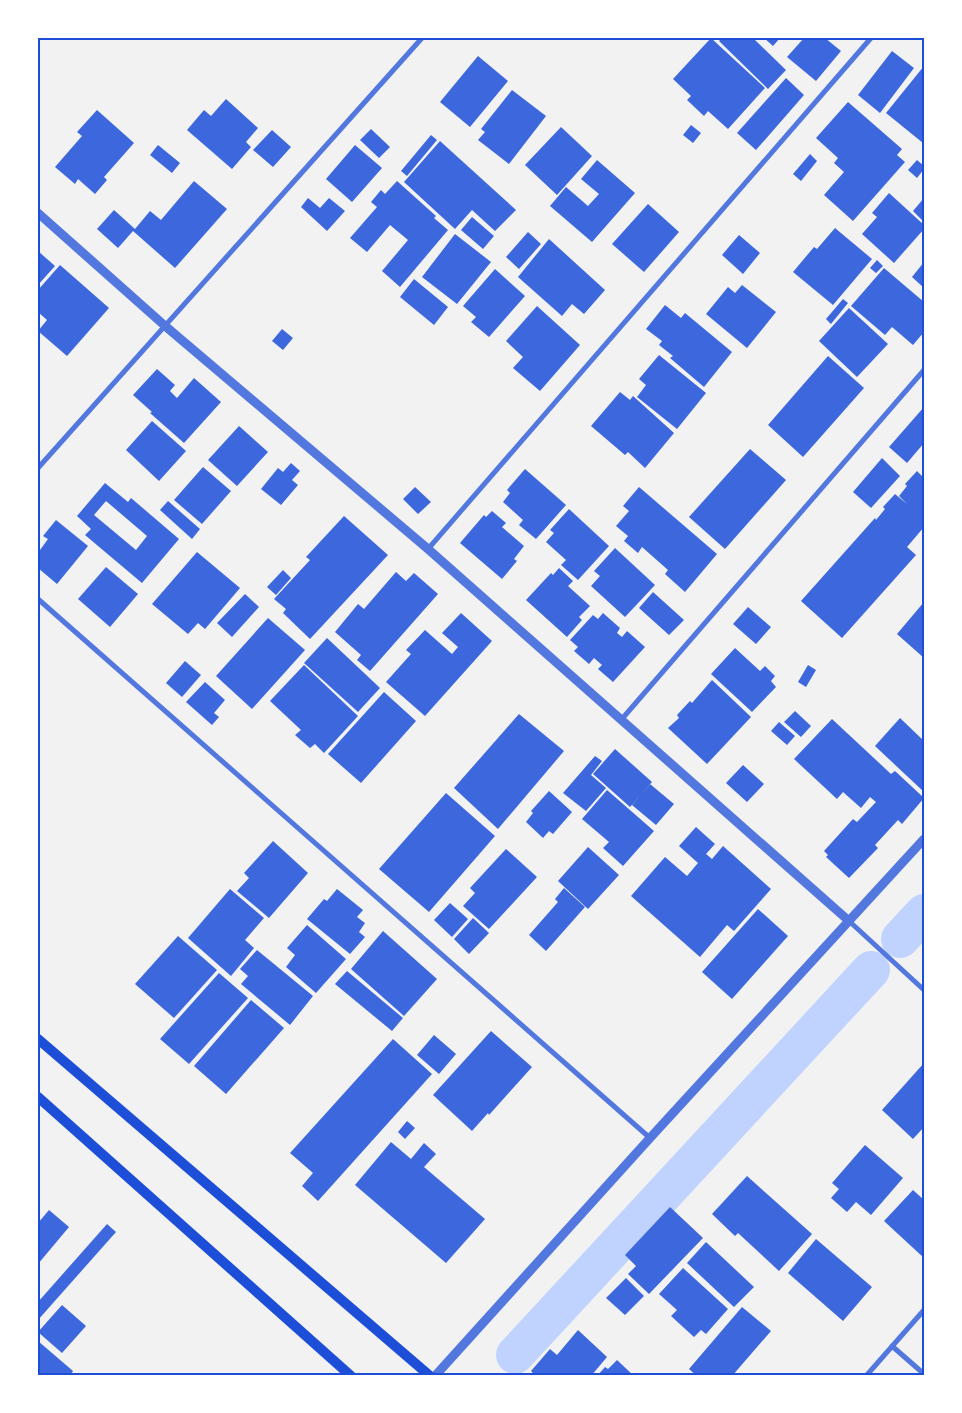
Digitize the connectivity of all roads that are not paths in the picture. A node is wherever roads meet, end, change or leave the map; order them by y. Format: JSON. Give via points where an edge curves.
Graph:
{"nodes":[{"id":1,"x":422,"y":38,"type":"edge"},
{"id":2,"x":871,"y":38,"type":"edge"},
{"id":3,"x":38,"y":213,"type":"edge"},
{"id":4,"x":164,"y":325,"type":"junction"},
{"id":5,"x":924,"y":370,"type":"edge"},
{"id":6,"x":38,"y":468,"type":"edge"},
{"id":7,"x":428,"y":550,"type":"junction"},
{"id":8,"x":38,"y":599,"type":"edge"},
{"id":9,"x":621,"y":720,"type":"junction"},
{"id":10,"x":924,"y":839,"type":"edge"},
{"id":11,"x":849,"y":920,"type":"junction"},
{"id":12,"x":924,"y":990,"type":"edge"},
{"id":13,"x":38,"y":1039,"type":"edge"},
{"id":14,"x":38,"y":1097,"type":"edge"},
{"id":15,"x":650,"y":1138,"type":"junction"},
{"id":16,"x":924,"y":1310,"type":"edge"},
{"id":17,"x":892,"y":1346,"type":"junction"},
{"id":18,"x":924,"y":1374,"type":"edge"},
{"id":19,"x":351,"y":1376,"type":"edge"},
{"id":20,"x":430,"y":1376,"type":"edge"},
{"id":21,"x":435,"y":1376,"type":"edge"},
{"id":22,"x":866,"y":1376,"type":"edge"}],
"edges":[{"from":1,"to":4,"type":"street"},
{"from":2,"to":7,"type":"street"},
{"from":3,"to":4,"type":"street"},
{"from":4,"to":6,"type":"street"},
{"from":4,"to":7,"type":"street"},
{"from":5,"to":9,"type":"street"},
{"from":7,"to":9,"type":"street"},
{"from":8,"to":15,"type":"street"},
{"from":9,"to":11,"type":"street"},
{"from":10,"to":11,"type":"street"},
{"from":11,"to":12,"type":"street"},
{"from":11,"to":15,"type":"street"},
{"from":13,"to":20,"type":"main road"},
{"from":14,"to":19,"type":"main road"},
{"from":15,"to":21,"type":"street"},
{"from":16,"to":17,"type":"street"},
{"from":17,"to":18,"type":"street"},
{"from":17,"to":22,"type":"street"}]}
